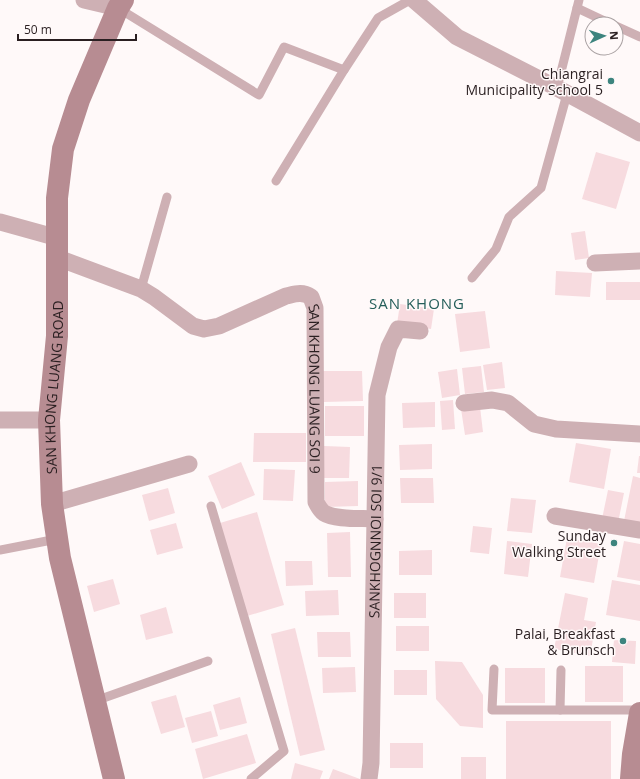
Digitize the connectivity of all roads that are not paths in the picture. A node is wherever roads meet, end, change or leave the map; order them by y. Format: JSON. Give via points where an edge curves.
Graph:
{"nodes":[{"id":1,"x":84,"y":0,"type":"edge"},
{"id":2,"x":410,"y":0,"type":"edge"},
{"id":3,"x":414,"y":0,"type":"edge"},
{"id":4,"x":121,"y":4,"type":"edge"},
{"id":5,"x":578,"y":4,"type":"edge"},
{"id":6,"x":598,"y":16,"type":"edge"},
{"id":7,"x":624,"y":30,"type":"edge"},
{"id":8,"x":640,"y":37,"type":"edge"},
{"id":9,"x":344,"y":70,"type":"junction"},
{"id":10,"x":562,"y":91,"type":"junction"},
{"id":11,"x":640,"y":133,"type":"edge"},
{"id":12,"x":276,"y":181,"type":"dead end"},
{"id":13,"x":168,"y":197,"type":"dead end"},
{"id":14,"x":0,"y":222,"type":"edge"},
{"id":15,"x":58,"y":248,"type":"junction"},
{"id":16,"x":640,"y":261,"type":"edge"},
{"id":17,"x":595,"y":263,"type":"dead end"},
{"id":18,"x":472,"y":278,"type":"dead end"},
{"id":19,"x":141,"y":289,"type":"junction"},
{"id":20,"x":420,"y":332,"type":"dead end"},
{"id":21,"x":464,"y":403,"type":"dead end"},
{"id":22,"x":0,"y":420,"type":"edge"},
{"id":23,"x":49,"y":420,"type":"junction"},
{"id":24,"x":640,"y":434,"type":"edge"},
{"id":25,"x":189,"y":464,"type":"dead end"},
{"id":26,"x":52,"y":504,"type":"junction"},
{"id":27,"x":211,"y":506,"type":"dead end"},
{"id":28,"x":555,"y":516,"type":"dead end"},
{"id":29,"x":376,"y":519,"type":"junction"},
{"id":30,"x":640,"y":530,"type":"edge"},
{"id":31,"x":57,"y":539,"type":"junction"},
{"id":32,"x":0,"y":550,"type":"edge"},
{"id":33,"x":208,"y":661,"type":"dead end"},
{"id":34,"x":494,"y":669,"type":"dead end"},
{"id":35,"x":561,"y":670,"type":"dead end"},
{"id":36,"x":94,"y":701,"type":"junction"},
{"id":37,"x":560,"y":710,"type":"junction"},
{"id":38,"x":640,"y":710,"type":"edge"},
{"id":39,"x":640,"y":713,"type":"edge"},
{"id":40,"x":636,"y":756,"type":"edge"},
{"id":41,"x":114,"y":779,"type":"edge"},
{"id":42,"x":251,"y":779,"type":"edge"},
{"id":43,"x":369,"y":779,"type":"edge"},
{"id":44,"x":631,"y":779,"type":"edge"}],
"edges":[{"from":1,"to":4,"type":"street"},
{"from":2,"to":9,"type":"lane","via":[[378,18]]},
{"from":3,"to":10,"type":"street","via":[[457,37]]},
{"from":4,"to":9,"type":"lane","via":[[258,95],[284,47]]},
{"from":4,"to":15,"type":"street","name":"SAN KHONG LUANG ROAD","via":[[79,100],[63,149],[57,198]]},
{"from":5,"to":6,"type":"lane"},
{"from":5,"to":10,"type":"lane"},
{"from":7,"to":8,"type":"lane"},
{"from":9,"to":12,"type":"lane"},
{"from":10,"to":11,"type":"street"},
{"from":10,"to":18,"type":"lane","via":[[541,188],[509,217],[496,249]]},
{"from":13,"to":19,"type":"lane"},
{"from":14,"to":15,"type":"street","name":"SAN KHONG LUANG SOI 9"},
{"from":15,"to":19,"type":"street","name":"SAN KHONG LUANG SOI 9"},
{"from":15,"to":23,"type":"street","name":"SAN KHONG LUANG ROAD","via":[[57,336]]},
{"from":16,"to":17,"type":"street"},
{"from":19,"to":29,"type":"street","name":"SAN KHONG LUANG SOI 9","via":[[193,326],[204,329],[219,326],[296,293],[306,293],[311,297],[315,308],[316,502],[320,510],[334,517]]},
{"from":20,"to":29,"type":"street","name":"SANKHOGNNOI SOI 9/1","via":[[398,329],[389,347],[377,395]]},
{"from":21,"to":24,"type":"street","via":[[492,400],[508,403],[534,424],[556,429]]},
{"from":22,"to":23,"type":"street"},
{"from":23,"to":26,"type":"street","name":"SAN KHONG LUANG ROAD"},
{"from":25,"to":26,"type":"street"},
{"from":26,"to":31,"type":"street","name":"SAN KHONG LUANG ROAD"},
{"from":27,"to":42,"type":"lane","via":[[284,751]]},
{"from":28,"to":30,"type":"street"},
{"from":29,"to":43,"type":"street","name":"SANKHOGNNOI SOI 9/1"},
{"from":31,"to":32,"type":"lane"},
{"from":31,"to":36,"type":"street","name":"SAN KHONG LUANG ROAD"},
{"from":33,"to":36,"type":"lane"},
{"from":34,"to":37,"type":"lane","via":[[492,710]]},
{"from":35,"to":37,"type":"lane"},
{"from":36,"to":41,"type":"street","name":"SAN KHONG LUANG ROAD"},
{"from":37,"to":38,"type":"lane"},
{"from":39,"to":40,"type":"street"},
{"from":40,"to":44,"type":"street"}]}
